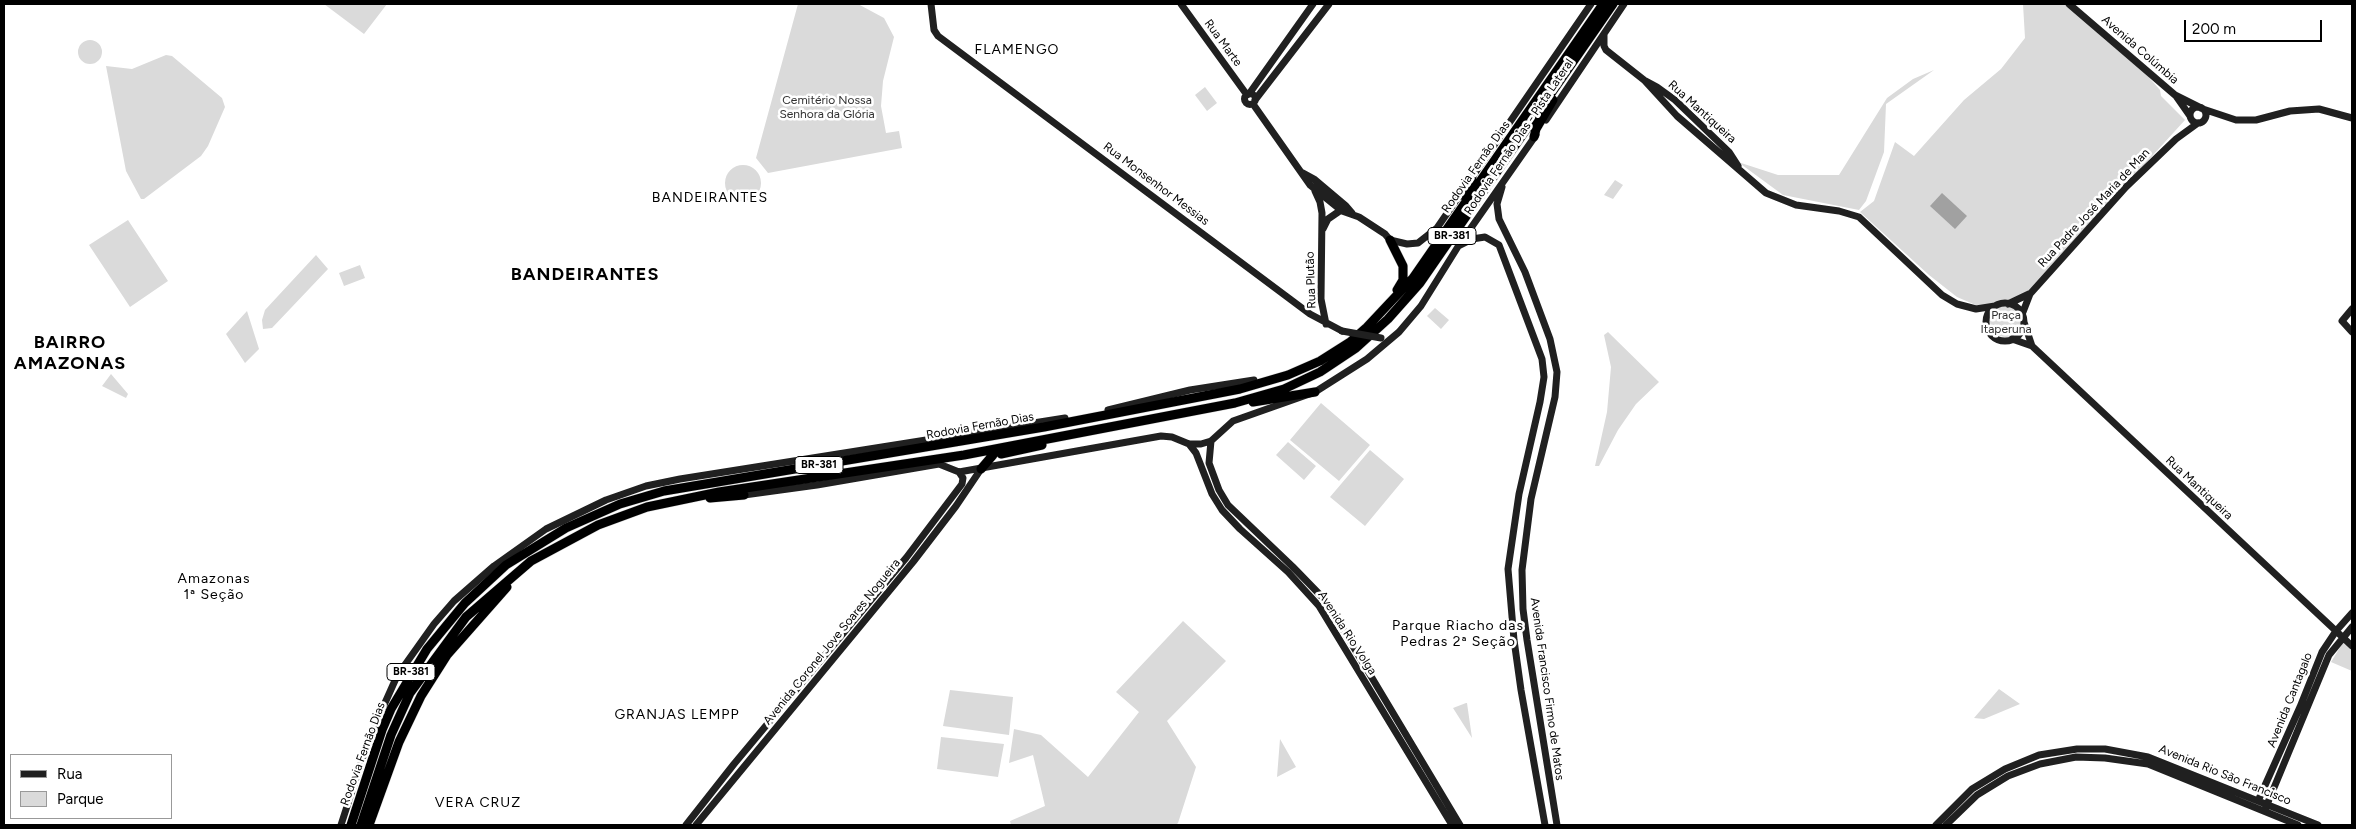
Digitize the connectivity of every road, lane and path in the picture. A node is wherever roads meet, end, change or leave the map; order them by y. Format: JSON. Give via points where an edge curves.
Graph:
{"nodes":[{"id":1,"x":931,"y":4,"type":"edge"},
{"id":2,"x":1181,"y":4,"type":"edge"},
{"id":3,"x":1313,"y":4,"type":"edge"},
{"id":4,"x":1329,"y":4,"type":"edge"},
{"id":5,"x":1591,"y":4,"type":"edge"},
{"id":6,"x":1603,"y":4,"type":"edge"},
{"id":7,"x":1613,"y":4,"type":"edge"},
{"id":8,"x":1624,"y":4,"type":"edge"},
{"id":9,"x":2069,"y":4,"type":"edge"},
{"id":10,"x":1604,"y":34,"type":"junction"},
{"id":11,"x":1568,"y":69,"type":"junction"},
{"id":12,"x":1660,"y":94,"type":"junction"},
{"id":13,"x":1248,"y":95,"type":"junction"},
{"id":14,"x":2175,"y":95,"type":"junction"},
{"id":15,"x":1254,"y":102,"type":"junction"},
{"id":16,"x":2202,"y":109,"type":"junction"},
{"id":17,"x":2190,"y":117,"type":"junction"},
{"id":18,"x":2224,"y":117,"type":"junction"},
{"id":19,"x":2352,"y":118,"type":"edge"},
{"id":20,"x":2200,"y":123,"type":"junction"},
{"id":21,"x":1534,"y":137,"type":"junction"},
{"id":22,"x":2176,"y":139,"type":"junction"},
{"id":23,"x":1730,"y":159,"type":"junction"},
{"id":24,"x":1303,"y":173,"type":"junction"},
{"id":25,"x":1472,"y":178,"type":"junction"},
{"id":26,"x":1503,"y":181,"type":"junction"},
{"id":27,"x":1310,"y":185,"type":"junction"},
{"id":28,"x":1344,"y":208,"type":"junction"},
{"id":29,"x":1321,"y":234,"type":"junction"},
{"id":30,"x":1441,"y":238,"type":"junction"},
{"id":31,"x":1390,"y":240,"type":"junction"},
{"id":32,"x":1459,"y":245,"type":"junction"},
{"id":33,"x":1518,"y":294,"type":"junction"},
{"id":34,"x":2030,"y":294,"type":"junction"},
{"id":35,"x":2008,"y":304,"type":"junction"},
{"id":36,"x":1537,"y":305,"type":"junction"},
{"id":37,"x":1995,"y":306,"type":"junction"},
{"id":38,"x":1976,"y":309,"type":"junction"},
{"id":39,"x":2022,"y":312,"type":"junction"},
{"id":40,"x":2351,"y":313,"type":"edge"},
{"id":41,"x":1987,"y":320,"type":"junction"},
{"id":42,"x":2024,"y":322,"type":"junction"},
{"id":43,"x":1326,"y":324,"type":"junction"},
{"id":44,"x":1367,"y":328,"type":"junction"},
{"id":45,"x":1399,"y":332,"type":"junction"},
{"id":46,"x":2352,"y":332,"type":"edge"},
{"id":47,"x":2012,"y":339,"type":"junction"},
{"id":48,"x":2032,"y":346,"type":"junction"},
{"id":49,"x":1288,"y":375,"type":"junction"},
{"id":50,"x":1254,"y":380,"type":"joint"},
{"id":51,"x":1315,"y":392,"type":"junction"},
{"id":52,"x":1235,"y":403,"type":"junction"},
{"id":53,"x":1084,"y":432,"type":"junction"},
{"id":54,"x":1210,"y":441,"type":"junction"},
{"id":55,"x":1189,"y":444,"type":"junction"},
{"id":56,"x":993,"y":455,"type":"junction"},
{"id":57,"x":939,"y":464,"type":"junction"},
{"id":58,"x":981,"y":468,"type":"junction"},
{"id":59,"x":959,"y":472,"type":"junction"},
{"id":60,"x":1519,"y":494,"type":"junction"},
{"id":61,"x":744,"y":495,"type":"joint"},
{"id":62,"x":694,"y":498,"type":"junction"},
{"id":63,"x":1531,"y":498,"type":"junction"},
{"id":64,"x":953,"y":503,"type":"junction"},
{"id":65,"x":531,"y":561,"type":"junction"},
{"id":66,"x":892,"y":581,"type":"junction"},
{"id":67,"x":2352,"y":613,"type":"edge"},
{"id":68,"x":2352,"y":627,"type":"edge"},
{"id":69,"x":2336,"y":631,"type":"junction"},
{"id":70,"x":2343,"y":636,"type":"junction"},
{"id":71,"x":1514,"y":640,"type":"junction"},
{"id":72,"x":1527,"y":640,"type":"junction"},
{"id":73,"x":2352,"y":646,"type":"edge"},
{"id":74,"x":2207,"y":780,"type":"junction"},
{"id":75,"x":2204,"y":788,"type":"junction"},
{"id":76,"x":2258,"y":801,"type":"junction"},
{"id":77,"x":2268,"y":804,"type":"junction"},
{"id":78,"x":2264,"y":812,"type":"junction"},
{"id":79,"x":341,"y":825,"type":"edge"},
{"id":80,"x":351,"y":825,"type":"edge"},
{"id":81,"x":361,"y":825,"type":"edge"},
{"id":82,"x":369,"y":825,"type":"edge"},
{"id":83,"x":686,"y":825,"type":"edge"},
{"id":84,"x":696,"y":825,"type":"edge"},
{"id":85,"x":1452,"y":825,"type":"edge"},
{"id":86,"x":1460,"y":825,"type":"edge"},
{"id":87,"x":1545,"y":825,"type":"edge"},
{"id":88,"x":1557,"y":825,"type":"edge"},
{"id":89,"x":1936,"y":825,"type":"edge"},
{"id":90,"x":1946,"y":825,"type":"edge"},
{"id":91,"x":2298,"y":825,"type":"edge"},
{"id":92,"x":2318,"y":825,"type":"edge"}],
"edges":[{"from":1,"to":43,"type":"street","name":"Rua Monsenhor Messias","via":[[934,30],[938,36]]},
{"from":2,"to":13,"type":"street","name":"Rua Marte"},
{"from":3,"to":13,"type":"street"},
{"from":4,"to":15,"type":"street"},
{"from":5,"to":25,"type":"street","name":"Rodovia Fernão Dias - Pista Lateral","number":"BR-381"},
{"from":6,"to":30,"type":"highway","name":"Rodovia Fernão Dias","number":"BR-381"},
{"from":7,"to":11,"type":"highway","name":"Rodovia Fernão Dias","number":"BR-381"},
{"from":8,"to":10,"type":"street","name":"Rodovia Fernão Dias - Pista Lateral","number":"BR-381"},
{"from":9,"to":14,"type":"street","name":"Avenida Colúmbia"},
{"from":10,"to":12,"type":"street","name":"Rua Mantiqueira","via":[[1606,50]]},
{"from":10,"to":21,"type":"street","name":"Rodovia Fernão Dias - Pista Lateral","number":"BR-381"},
{"from":11,"to":21,"type":"highway"},
{"from":11,"to":52,"type":"highway","name":"Rodovia Fernão Dias","number":"BR-381","via":[[1420,283],[1388,320],[1356,348],[1320,372],[1284,389]]},
{"from":12,"to":23,"type":"street","name":"Rua Mantiqueira","via":[[1677,116]]},
{"from":12,"to":23,"type":"street","name":"Rua Mantiqueira","via":[[1718,140]]},
{"from":13,"to":15,"type":"street","name":"Rua Marte","via":[[1246,103]]},
{"from":14,"to":16,"type":"street","name":"Avenida Colúmbia"},
{"from":14,"to":17,"type":"street"},
{"from":15,"to":24,"type":"street"},
{"from":16,"to":17,"type":"street","via":[[2194,108]]},
{"from":16,"to":18,"type":"street"},
{"from":16,"to":20,"type":"street","via":[[2206,116]]},
{"from":17,"to":20,"type":"street"},
{"from":17,"to":22,"type":"street","name":"Rua Padre José Maria de Man"},
{"from":18,"to":19,"type":"street","via":[[2256,120],[2290,111],[2319,109]]},
{"from":18,"to":20,"type":"street","name":"Rua Padre José Maria de Man"},
{"from":20,"to":22,"type":"street","name":"Rua Padre José Maria de Man"},
{"from":21,"to":26,"type":"street","name":"Rodovia Fernão Dias - Pista Lateral","number":"BR-381"},
{"from":22,"to":34,"type":"street","name":"Rua Padre José Maria de Man","via":[[2131,182]]},
{"from":23,"to":38,"type":"street","name":"Rua Mantiqueira","via":[[1766,192],[1779,199],[1859,217],[1942,295],[1957,304]]},
{"from":24,"to":27,"type":"street"},
{"from":24,"to":28,"type":"street","via":[[1314,179]]},
{"from":25,"to":30,"type":"highway","via":[[1468,192]]},
{"from":25,"to":31,"type":"street","name":"Rodovia Fernão Dias - Pista Lateral","number":"BR-381","via":[[1428,238],[1418,244]]},
{"from":26,"to":32,"type":"street","name":"Rodovia Fernão Dias - Pista Lateral","number":"BR-381"},
{"from":26,"to":36,"type":"street","name":"Avenida Francisco Firmo de Matos","via":[[1497,204],[1499,219]]},
{"from":27,"to":28,"type":"street"},
{"from":27,"to":29,"type":"street","name":"Rua Plutão","via":[[1322,207]]},
{"from":28,"to":29,"type":"street","name":"Rua Plutão","via":[[1328,219]]},
{"from":28,"to":31,"type":"street"},
{"from":29,"to":43,"type":"street","name":"Rua Plutão","via":[[1320,299]]},
{"from":30,"to":44,"type":"highway","name":"Rodovia Fernão Dias","number":"BR-381","via":[[1413,278]]},
{"from":31,"to":44,"type":"highway","via":[[1403,266],[1403,280]]},
{"from":32,"to":33,"type":"street","name":"Avenida Francisco Firmo de Matos","via":[[1485,237],[1499,245]]},
{"from":32,"to":45,"type":"street","name":"Rodovia Fernão Dias - Pista Lateral","number":"BR-381","via":[[1421,306]]},
{"from":33,"to":36,"type":"street","via":[[1526,288]]},
{"from":33,"to":60,"type":"street","name":"Avenida Francisco Firmo de Matos","via":[[1538,344],[1544,377]]},
{"from":34,"to":35,"type":"street","name":"Rua Padre José Maria de Man"},
{"from":34,"to":39,"type":"street","name":"Rua Padre José Maria de Man"},
{"from":35,"to":37,"type":"street"},
{"from":35,"to":39,"type":"street"},
{"from":36,"to":63,"type":"street","name":"Avenida Francisco Firmo de Matos","via":[[1550,339],[1557,372],[1555,397]]},
{"from":37,"to":38,"type":"street","name":"Rua Mantiqueira"},
{"from":37,"to":41,"type":"street"},
{"from":38,"to":41,"type":"street","name":"Rua Mantiqueira"},
{"from":39,"to":42,"type":"street"},
{"from":40,"to":46,"type":"street","via":[[2342,321]]},
{"from":41,"to":47,"type":"street","via":[[1992,335],[2000,340]]},
{"from":42,"to":47,"type":"street","via":[[2021,331]]},
{"from":42,"to":48,"type":"street","name":"Rua Mantiqueira"},
{"from":43,"to":45,"type":"street","name":"Rua Monsenhor Messias","bridge":true,"via":[[1342,331],[1381,338]]},
{"from":44,"to":49,"type":"highway","name":"Rodovia Fernão Dias","number":"BR-381","via":[[1320,361]]},
{"from":45,"to":51,"type":"street","number":"BR-381","via":[[1367,359]]},
{"from":47,"to":48,"type":"street","name":"Rua Mantiqueira"},
{"from":48,"to":69,"type":"street","name":"Rua Mantiqueira"},
{"from":49,"to":50,"type":"highway"},
{"from":49,"to":80,"type":"highway","name":"Rodovia Fernão Dias","number":"BR-381","via":[[1240,389],[1125,412],[673,489],[594,515],[506,565],[442,629],[413,669],[391,709]]},
{"from":50,"to":79,"type":"street","name":"Rodovia Fernão Dias","number":"BR-381","via":[[1190,390],[1057,420],[680,479],[627,492],[565,518],[522,544],[494,566],[454,601],[418,646],[397,676],[378,716]]},
{"from":51,"to":52,"type":"highway","via":[[1284,399]]},
{"from":51,"to":54,"type":"street","number":"BR-381","via":[[1233,421]]},
{"from":52,"to":53,"type":"highway","name":"Rodovia Fernão Dias","number":"BR-381"},
{"from":53,"to":56,"type":"highway","number":"BR-381","via":[[1029,449]]},
{"from":53,"to":62,"type":"highway","name":"Rodovia Fernão Dias","number":"BR-381","via":[[964,455]]},
{"from":54,"to":55,"type":"street"},
{"from":54,"to":86,"type":"street","name":"Avenida Rio Volga","via":[[1209,463],[1228,505],[1326,601]]},
{"from":55,"to":58,"type":"street","via":[[1161,436]]},
{"from":55,"to":85,"type":"street","name":"Avenida Rio Volga","via":[[1222,510],[1319,606]]},
{"from":56,"to":57,"type":"highway","number":"BR-381"},
{"from":56,"to":58,"type":"highway"},
{"from":57,"to":59,"type":"street"},
{"from":57,"to":61,"type":"street","number":"BR-381"},
{"from":58,"to":59,"type":"street"},
{"from":58,"to":64,"type":"street","name":"Avenida Coronel Jove Soares Nogueira"},
{"from":59,"to":64,"type":"street","name":"Avenida Coronel Jove Soares Nogueira","via":[[962,484]]},
{"from":60,"to":63,"type":"street"},
{"from":60,"to":71,"type":"street","name":"Avenida Francisco Firmo de Matos","via":[[1508,569]]},
{"from":61,"to":62,"type":"highway","number":"BR-381"},
{"from":62,"to":65,"type":"highway","name":"Rodovia Fernão Dias","number":"BR-381","via":[[624,515],[570,538]]},
{"from":63,"to":72,"type":"street","name":"Avenida Francisco Firmo de Matos","via":[[1522,570]]},
{"from":64,"to":66,"type":"street","name":"Avenida Coronel Jove Soares Nogueira"},
{"from":65,"to":81,"type":"highway","name":"Rodovia Fernão Dias","number":"BR-381","via":[[466,617],[410,693],[391,735]]},
{"from":65,"to":82,"type":"highway","number":"BR-381","via":[[447,655],[421,696],[399,742]]},
{"from":66,"to":83,"type":"street","name":"Avenida Coronel Jove Soares Nogueira","via":[[734,764]]},
{"from":66,"to":84,"type":"street","name":"Avenida Coronel Jove Soares Nogueira"},
{"from":67,"to":69,"type":"street","name":"Avenida Cantagalo"},
{"from":68,"to":70,"type":"street","name":"Avenida Cantagalo"},
{"from":69,"to":70,"type":"street","name":"Rua Mantiqueira"},
{"from":69,"to":76,"type":"street","name":"Avenida Cantagalo","via":[[2322,652]]},
{"from":70,"to":73,"type":"street","name":"Rua Mantiqueira"},
{"from":70,"to":77,"type":"street","name":"Avenida Cantagalo","via":[[2329,655]]},
{"from":71,"to":72,"type":"street","via":[[1519,644]]},
{"from":71,"to":87,"type":"street","name":"Avenida Francisco Firmo de Matos"},
{"from":72,"to":88,"type":"street","name":"Avenida Francisco Firmo de Matos"},
{"from":74,"to":75,"type":"street"},
{"from":74,"to":76,"type":"street","name":"Avenida Rio São Francisco"},
{"from":74,"to":89,"type":"street","name":"Avenida Rio São Francisco","via":[[2148,757],[2105,749],[2055,752],[2022,761],[1972,789]]},
{"from":75,"to":78,"type":"street","name":"Avenida Rio São Francisco"},
{"from":75,"to":90,"type":"street","name":"Avenida Rio São Francisco","via":[[2148,764],[2076,757],[2040,764],[2008,776],[1977,795]]},
{"from":76,"to":77,"type":"street","name":"Avenida Rio São Francisco"},
{"from":77,"to":78,"type":"street","name":"Avenida Cantagalo"},
{"from":77,"to":92,"type":"street","name":"Avenida Rio São Francisco"},
{"from":78,"to":91,"type":"street","name":"Avenida Rio São Francisco"}]}
